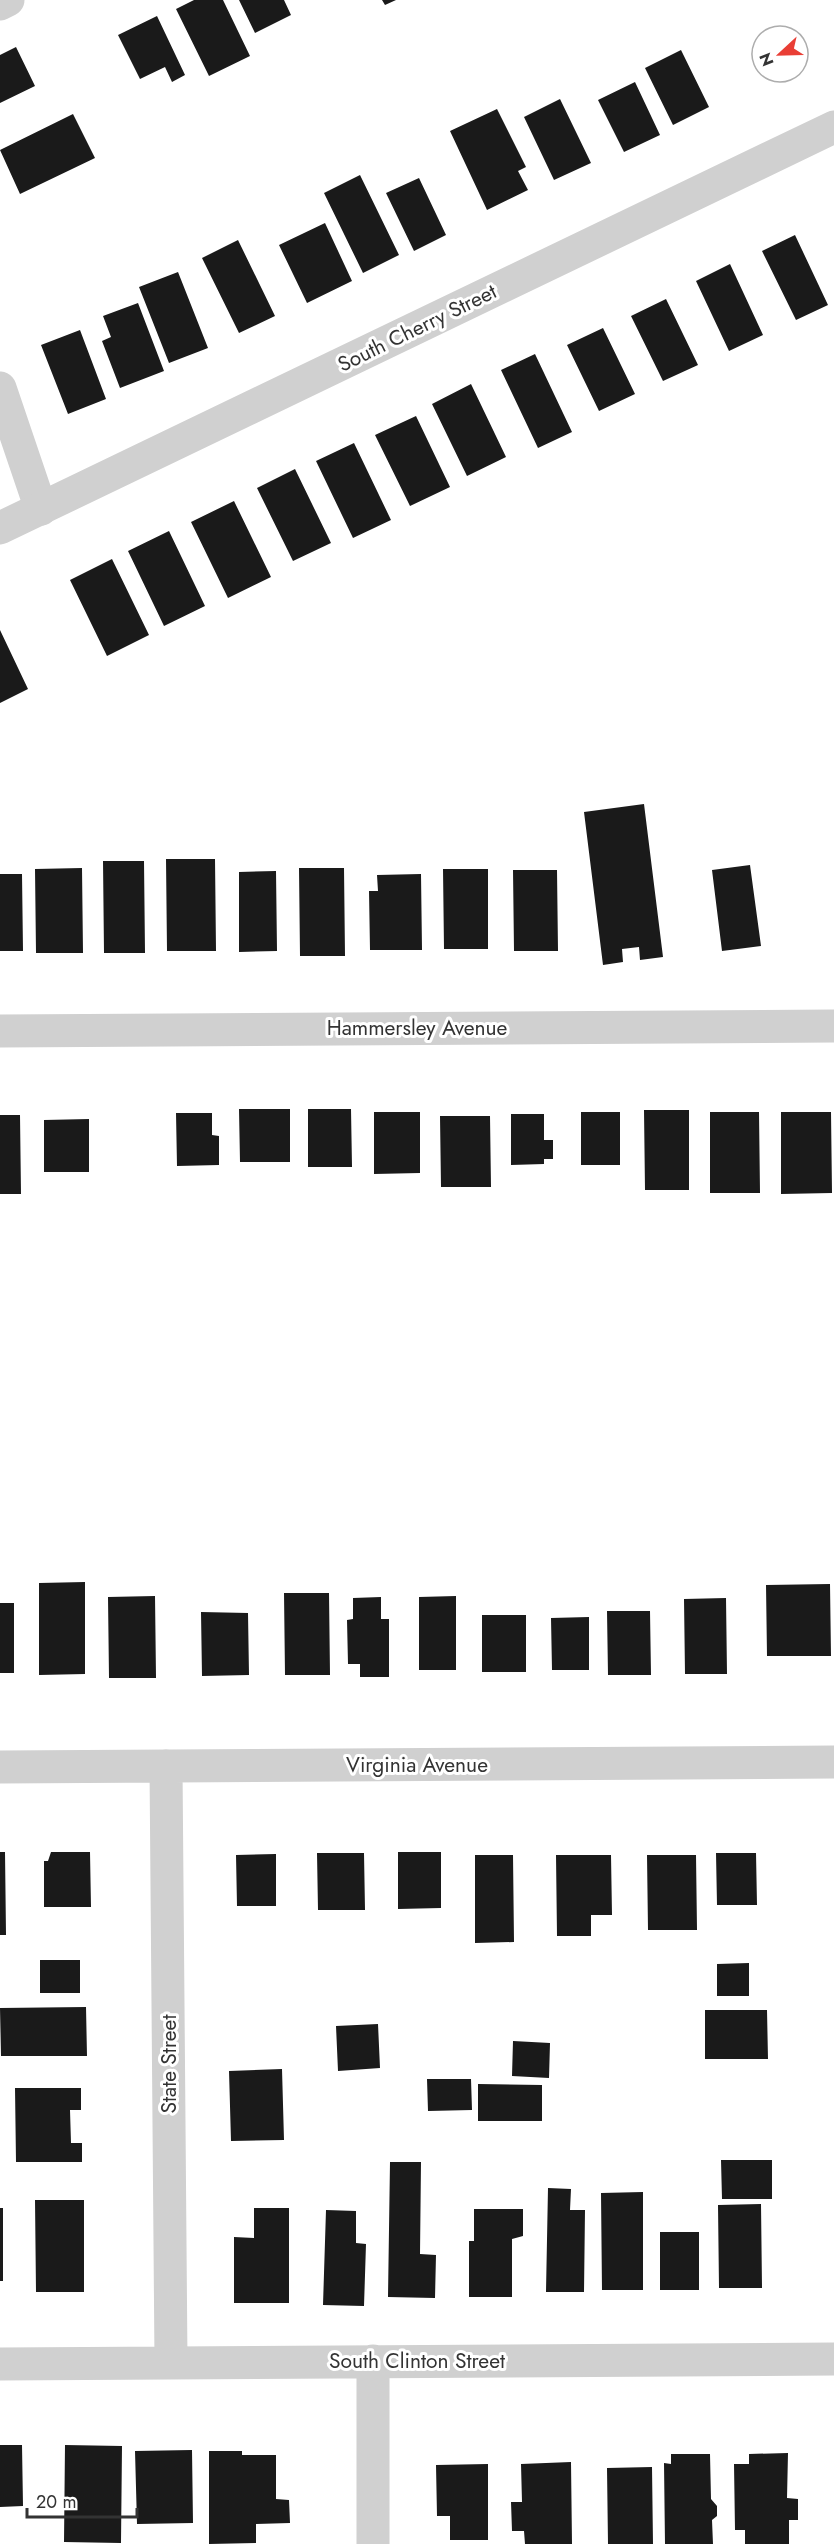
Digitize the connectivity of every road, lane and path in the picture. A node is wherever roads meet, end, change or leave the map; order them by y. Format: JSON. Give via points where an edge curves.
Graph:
{"nodes":[{"id":1,"x":8,"y":0,"type":"edge"},
{"id":2,"x":0,"y":4,"type":"edge"},
{"id":3,"x":834,"y":127,"type":"edge"},
{"id":4,"x":0,"y":388,"type":"edge"},
{"id":5,"x":41,"y":509,"type":"junction"},
{"id":6,"x":0,"y":528,"type":"edge"},
{"id":7,"x":834,"y":1026,"type":"edge"},
{"id":8,"x":0,"y":1031,"type":"edge"},
{"id":9,"x":834,"y":1762,"type":"edge"},
{"id":10,"x":166,"y":1766,"type":"junction"},
{"id":11,"x":0,"y":1767,"type":"edge"},
{"id":12,"x":834,"y":2359,"type":"edge"},
{"id":13,"x":373,"y":2361,"type":"junction"},
{"id":14,"x":171,"y":2362,"type":"junction"},
{"id":15,"x":0,"y":2364,"type":"edge"},
{"id":16,"x":373,"y":2544,"type":"edge"}],
"edges":[{"from":1,"to":2,"type":"street"},
{"from":3,"to":5,"type":"street","name":"South Cherry Street"},
{"from":4,"to":5,"type":"street"},
{"from":5,"to":6,"type":"street","name":"South Cherry Street"},
{"from":7,"to":8,"type":"street","name":"Hammersley Avenue"},
{"from":9,"to":10,"type":"street","name":"Virginia Avenue"},
{"from":10,"to":11,"type":"street","name":"Virginia Avenue"},
{"from":10,"to":14,"type":"street","name":"State Street"},
{"from":12,"to":13,"type":"street","name":"South Clinton Street"},
{"from":13,"to":14,"type":"street","name":"South Clinton Street"},
{"from":13,"to":16,"type":"street"},
{"from":14,"to":15,"type":"street","name":"South Clinton Street"}]}
